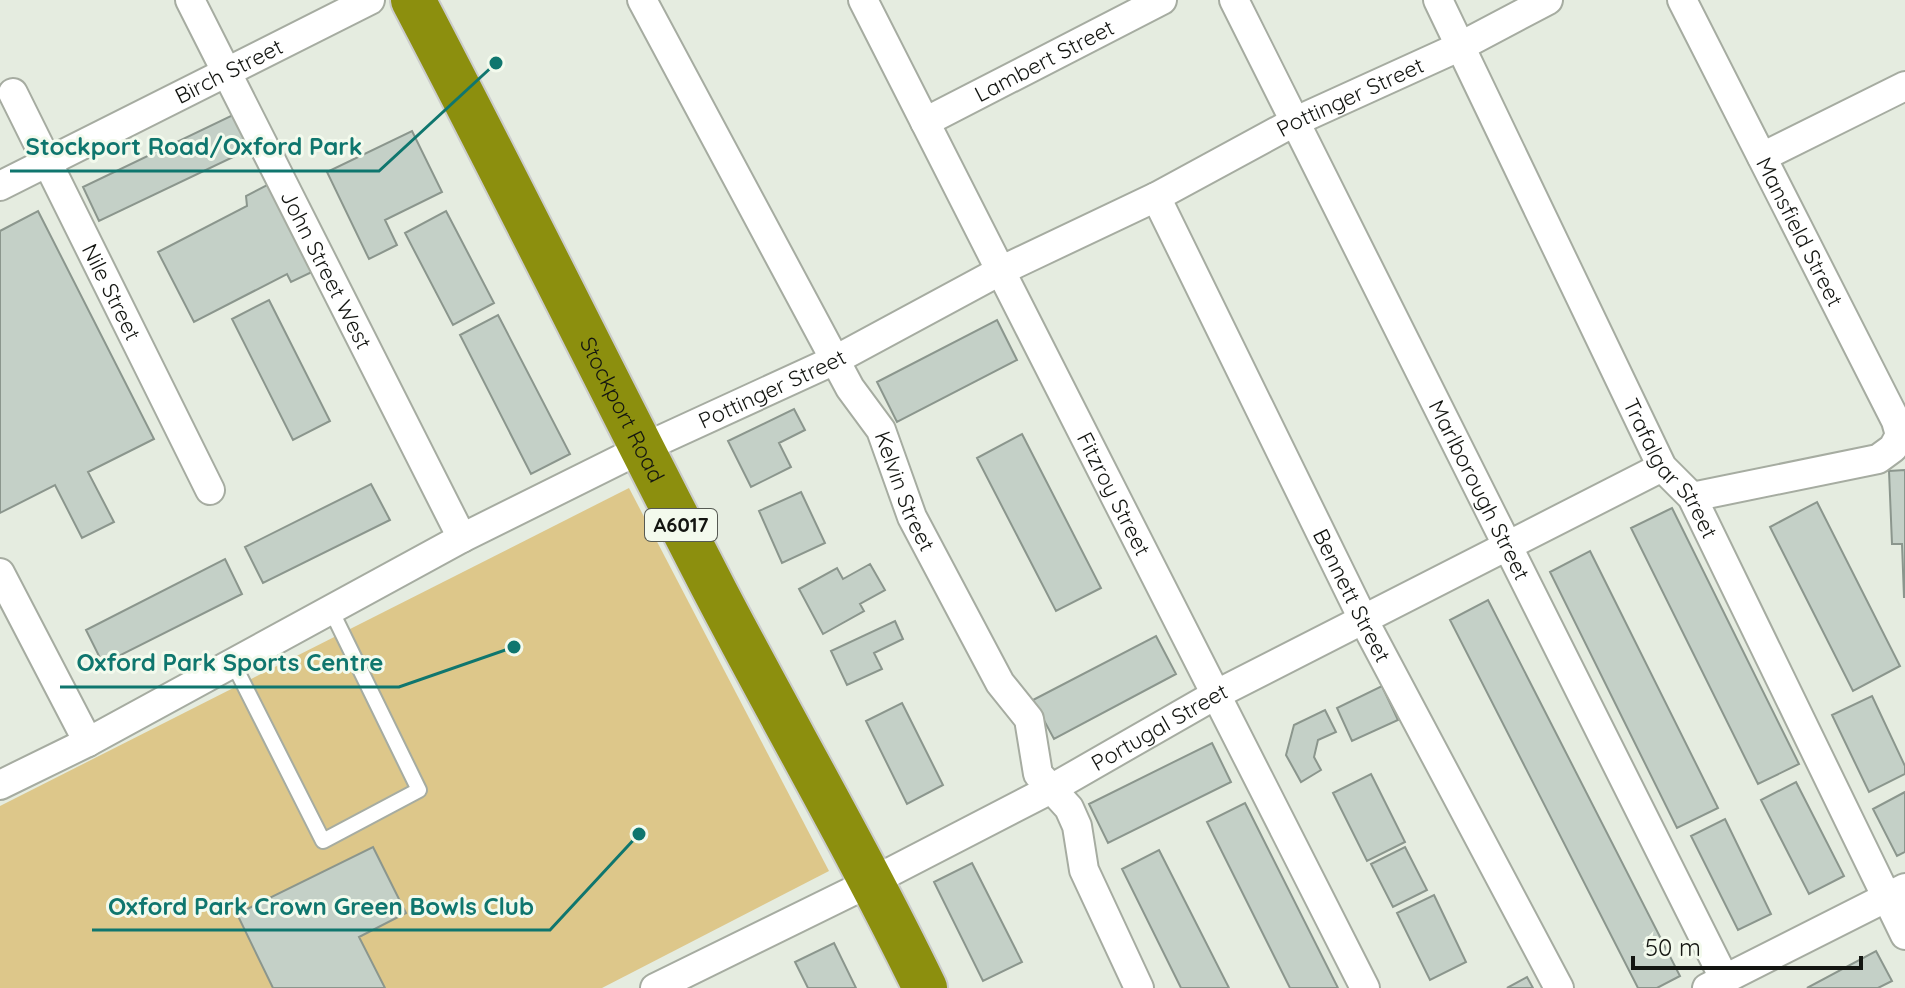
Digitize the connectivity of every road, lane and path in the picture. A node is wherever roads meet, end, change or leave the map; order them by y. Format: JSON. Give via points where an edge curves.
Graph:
{"nodes":[{"id":1,"x":190,"y":0,"type":"edge"},
{"id":2,"x":370,"y":0,"type":"edge"},
{"id":3,"x":413,"y":0,"type":"edge"},
{"id":4,"x":642,"y":0,"type":"edge"},
{"id":5,"x":863,"y":0,"type":"edge"},
{"id":6,"x":1162,"y":0,"type":"edge"},
{"id":7,"x":1234,"y":0,"type":"edge"},
{"id":8,"x":1438,"y":0,"type":"edge"},
{"id":9,"x":1548,"y":0,"type":"edge"},
{"id":10,"x":1682,"y":0,"type":"edge"},
{"id":11,"x":1461,"y":46,"type":"junction"},
{"id":12,"x":226,"y":72,"type":"junction"},
{"id":13,"x":1905,"y":86,"type":"edge"},
{"id":14,"x":13,"y":93,"type":"dead end"},
{"id":15,"x":1296,"y":121,"type":"junction"},
{"id":16,"x":925,"y":122,"type":"junction"},
{"id":17,"x":1762,"y":157,"type":"junction"},
{"id":18,"x":47,"y":161,"type":"junction"},
{"id":19,"x":0,"y":186,"type":"edge"},
{"id":20,"x":1156,"y":197,"type":"junction"},
{"id":21,"x":1000,"y":271,"type":"junction"},
{"id":22,"x":837,"y":359,"type":"junction"},
{"id":23,"x":641,"y":449,"type":"junction"},
{"id":24,"x":1662,"y":467,"type":"junction"},
{"id":25,"x":210,"y":490,"type":"dead end"},
{"id":26,"x":1692,"y":497,"type":"junction"},
{"id":27,"x":462,"y":538,"type":"junction"},
{"id":28,"x":1507,"y":549,"type":"junction"},
{"id":29,"x":0,"y":573,"type":"edge"},
{"id":30,"x":331,"y":610,"type":"junction"},
{"id":31,"x":1364,"y":621,"type":"junction"},
{"id":32,"x":233,"y":663,"type":"junction"},
{"id":33,"x":1215,"y":695,"type":"junction"},
{"id":34,"x":88,"y":742,"type":"junction"},
{"id":35,"x":0,"y":785,"type":"edge"},
{"id":36,"x":1051,"y":789,"type":"junction"},
{"id":37,"x":873,"y":881,"type":"junction"},
{"id":38,"x":1896,"y":892,"type":"edge"},
{"id":39,"x":1905,"y":935,"type":"edge"},
{"id":40,"x":704,"y":978,"type":"edge"},
{"id":41,"x":1716,"y":983,"type":"edge"},
{"id":42,"x":655,"y":988,"type":"edge"},
{"id":43,"x":925,"y":988,"type":"edge"},
{"id":44,"x":1139,"y":988,"type":"edge"},
{"id":45,"x":1365,"y":988,"type":"edge"},
{"id":46,"x":1559,"y":988,"type":"edge"}],
"edges":[{"from":1,"to":12,"type":"street","name":"John Street West"},
{"from":2,"to":12,"type":"street","name":"Birch Street"},
{"from":3,"to":23,"type":"highway","name":"Stockport Road","number":"A6017"},
{"from":4,"to":22,"type":"street","name":"Kelvin Street"},
{"from":5,"to":16,"type":"street","name":"Fitzroy Street"},
{"from":6,"to":16,"type":"street","name":"Lambert Street"},
{"from":7,"to":15,"type":"street","name":"Marlborough Street"},
{"from":8,"to":11,"type":"street","name":"Trafalgar Street"},
{"from":9,"to":11,"type":"street","name":"Pottinger Street"},
{"from":10,"to":17,"type":"street","name":"Mansfield Street"},
{"from":11,"to":15,"type":"street","name":"Pottinger Street"},
{"from":11,"to":24,"type":"street","name":"Trafalgar Street"},
{"from":12,"to":18,"type":"street","name":"Birch Street"},
{"from":12,"to":27,"type":"street","name":"John Street West"},
{"from":13,"to":17,"type":"street"},
{"from":14,"to":18,"type":"street","name":"Nile Street"},
{"from":15,"to":20,"type":"street","name":"Pottinger Street"},
{"from":15,"to":28,"type":"street","name":"Marlborough Street"},
{"from":16,"to":21,"type":"street","name":"Fitzroy Street"},
{"from":17,"to":26,"type":"street","name":"Mansfield Street","via":[[1900,435],[1878,459]]},
{"from":18,"to":19,"type":"street","name":"Birch Street"},
{"from":18,"to":25,"type":"street","name":"Nile Street"},
{"from":20,"to":21,"type":"street","name":"Pottinger Street"},
{"from":20,"to":31,"type":"street","name":"Bennett Street"},
{"from":21,"to":22,"type":"street","name":"Pottinger Street"},
{"from":21,"to":33,"type":"street","name":"Fitzroy Street"},
{"from":22,"to":23,"type":"street","name":"Pottinger Street"},
{"from":22,"to":36,"type":"street","name":"Kelvin Street","via":[[850,388],[881,430],[912,517],[1000,683],[1029,719],[1038,774]]},
{"from":23,"to":27,"type":"street","name":"Pottinger Street"},
{"from":23,"to":37,"type":"highway","name":"Stockport Road","number":"A6017"},
{"from":24,"to":26,"type":"street","name":"Trafalgar Street"},
{"from":24,"to":28,"type":"street","name":"Portugal Street"},
{"from":26,"to":38,"type":"street","name":"Trafalgar Street"},
{"from":27,"to":30,"type":"street","name":"Pottinger Street"},
{"from":28,"to":31,"type":"street","name":"Portugal Street"},
{"from":28,"to":41,"type":"street","name":"Marlborough Street"},
{"from":29,"to":34,"type":"street"},
{"from":30,"to":32,"type":"street","name":"Pottinger Street"},
{"from":30,"to":32,"type":"lane","via":[[419,790],[323,841]]},
{"from":31,"to":33,"type":"street","name":"Portugal Street"},
{"from":31,"to":46,"type":"street","name":"Bennett Street"},
{"from":32,"to":34,"type":"street","name":"Pottinger Street"},
{"from":33,"to":36,"type":"street","name":"Portugal Street"},
{"from":33,"to":45,"type":"street","name":"Fitzroy Street"},
{"from":34,"to":35,"type":"street","name":"Pottinger Street"},
{"from":36,"to":37,"type":"street","name":"Portugal Street"},
{"from":36,"to":44,"type":"street","name":"Kelvin Street","via":[[1077,826],[1084,870]]},
{"from":37,"to":40,"type":"street","name":"Portugal Street"},
{"from":37,"to":43,"type":"highway","name":"Stockport Road","number":"A6017"},
{"from":38,"to":39,"type":"street","name":"Trafalgar Street"},
{"from":38,"to":41,"type":"street"},
{"from":40,"to":42,"type":"street","name":"Portugal Street"}]}
